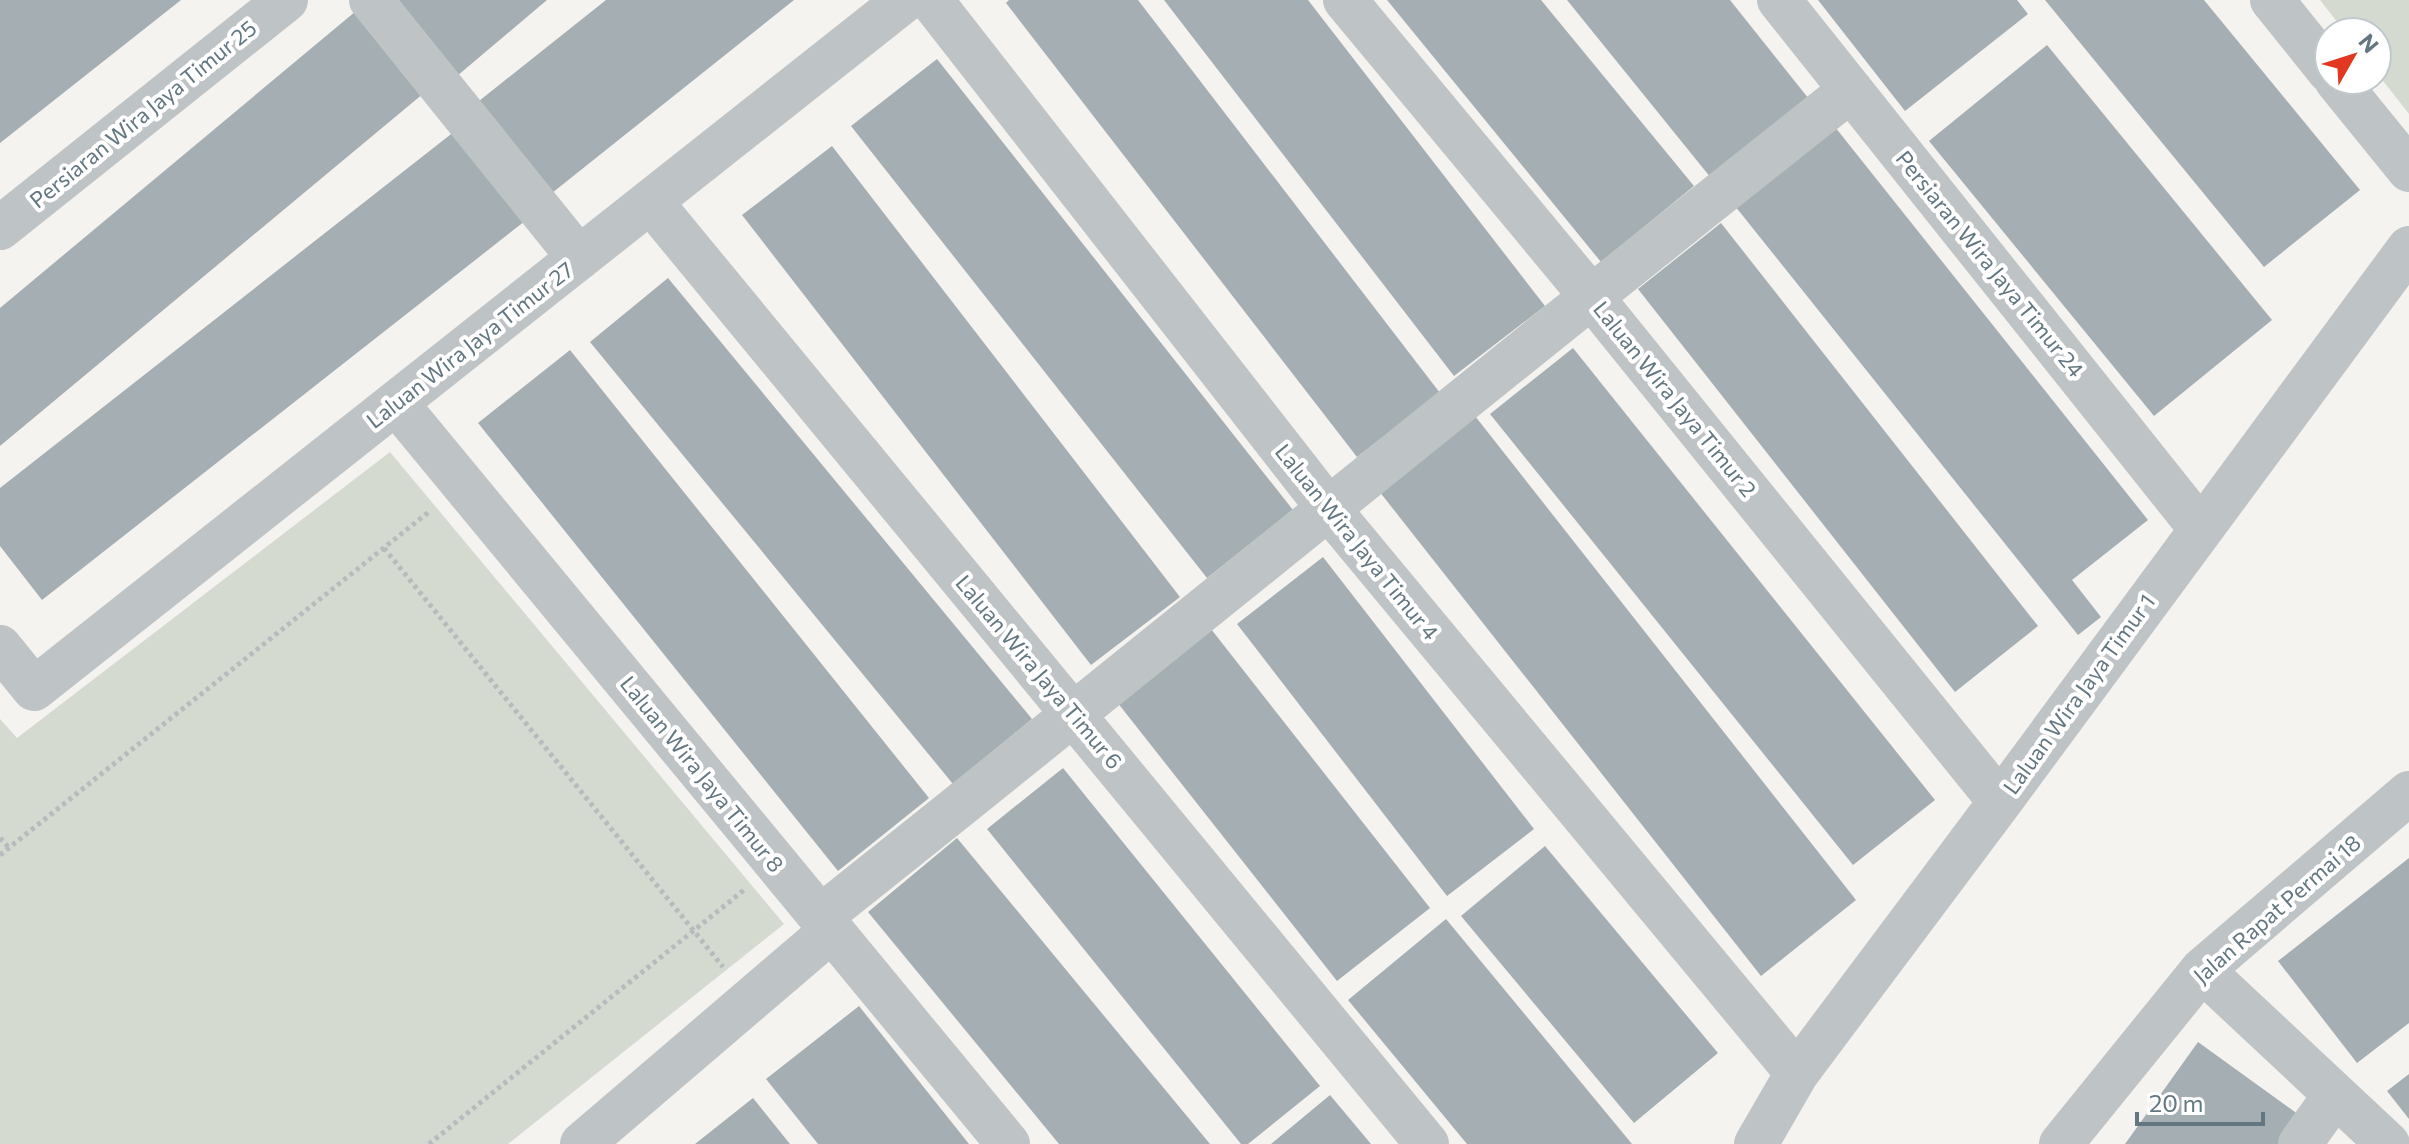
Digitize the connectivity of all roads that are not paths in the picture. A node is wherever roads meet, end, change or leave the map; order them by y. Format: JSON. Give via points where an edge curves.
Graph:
{"nodes":[{"id":1,"x":286,"y":0,"type":"edge"},
{"id":2,"x":371,"y":0,"type":"edge"},
{"id":3,"x":905,"y":0,"type":"edge"},
{"id":4,"x":931,"y":0,"type":"edge"},
{"id":5,"x":1345,"y":0,"type":"edge"},
{"id":6,"x":1779,"y":0,"type":"edge"},
{"id":7,"x":2272,"y":0,"type":"edge"},
{"id":8,"x":2313,"y":51,"type":"edge"},
{"id":9,"x":1851,"y":90,"type":"junction"},
{"id":10,"x":2349,"y":96,"type":"edge"},
{"id":11,"x":2409,"y":170,"type":"edge"},
{"id":12,"x":651,"y":202,"type":"junction"},
{"id":13,"x":0,"y":228,"type":"edge"},
{"id":14,"x":2409,"y":248,"type":"edge"},
{"id":15,"x":579,"y":258,"type":"junction"},
{"id":16,"x":1590,"y":295,"type":"junction"},
{"id":17,"x":396,"y":403,"type":"junction"},
{"id":18,"x":1328,"y":508,"type":"junction"},
{"id":19,"x":2200,"y":528,"type":"junction"},
{"id":20,"x":0,"y":647,"type":"edge"},
{"id":21,"x":1074,"y":715,"type":"junction"},
{"id":22,"x":2409,"y":793,"type":"edge"},
{"id":23,"x":2000,"y":802,"type":"junction"},
{"id":24,"x":825,"y":924,"type":"junction"},
{"id":25,"x":2202,"y":970,"type":"junction"},
{"id":26,"x":1797,"y":1073,"type":"junction"},
{"id":27,"x":2335,"y":1095,"type":"junction"},
{"id":28,"x":588,"y":1142,"type":"edge"},
{"id":29,"x":1008,"y":1144,"type":"edge"},
{"id":30,"x":1427,"y":1144,"type":"edge"},
{"id":31,"x":1756,"y":1144,"type":"edge"},
{"id":32,"x":2061,"y":1144,"type":"edge"},
{"id":33,"x":2300,"y":1144,"type":"edge"},
{"id":34,"x":2388,"y":1144,"type":"edge"}],
"edges":[{"from":1,"to":13,"type":"street","name":"Persiaran Wira Jaya Timur 25"},
{"from":2,"to":15,"type":"street"},
{"from":3,"to":12,"type":"street","name":"Laluan Wira Jaya Timur 27"},
{"from":4,"to":18,"type":"street","name":"Laluan Wira Jaya Timur 4"},
{"from":5,"to":16,"type":"street","name":"Laluan Wira Jaya Timur 2"},
{"from":6,"to":9,"type":"street","name":"Persiaran Wira Jaya Timur 24"},
{"from":7,"to":8,"type":"street"},
{"from":9,"to":16,"type":"street"},
{"from":9,"to":19,"type":"street","name":"Persiaran Wira Jaya Timur 24"},
{"from":10,"to":11,"type":"street"},
{"from":12,"to":15,"type":"street","name":"Laluan Wira Jaya Timur 27"},
{"from":12,"to":21,"type":"street","name":"Laluan Wira Jaya Timur 6"},
{"from":14,"to":19,"type":"street","name":"Laluan Wira Jaya Timur 1"},
{"from":15,"to":17,"type":"street","name":"Laluan Wira Jaya Timur 27"},
{"from":16,"to":18,"type":"street"},
{"from":16,"to":23,"type":"street","name":"Laluan Wira Jaya Timur 2"},
{"from":17,"to":20,"type":"street","name":"Laluan Wira Jaya Timur 27","via":[[34,689]]},
{"from":17,"to":24,"type":"street","name":"Laluan Wira Jaya Timur 8"},
{"from":18,"to":21,"type":"street"},
{"from":18,"to":26,"type":"street","name":"Laluan Wira Jaya Timur 4"},
{"from":19,"to":23,"type":"street","name":"Laluan Wira Jaya Timur 1"},
{"from":21,"to":24,"type":"street"},
{"from":21,"to":30,"type":"street","name":"Laluan Wira Jaya Timur 6"},
{"from":22,"to":25,"type":"street","name":"Jalan Rapat Permai 18"},
{"from":23,"to":26,"type":"street","name":"Laluan Wira Jaya Timur 1"},
{"from":24,"to":28,"type":"street","via":[[749,1000]]},
{"from":24,"to":29,"type":"street","name":"Laluan Wira Jaya Timur 8"},
{"from":25,"to":27,"type":"street"},
{"from":25,"to":32,"type":"street","name":"Jalan Rapat Permai 18"},
{"from":26,"to":31,"type":"street","name":"Laluan Wira Jaya Timur 1"},
{"from":27,"to":33,"type":"street"},
{"from":27,"to":34,"type":"street"}]}
